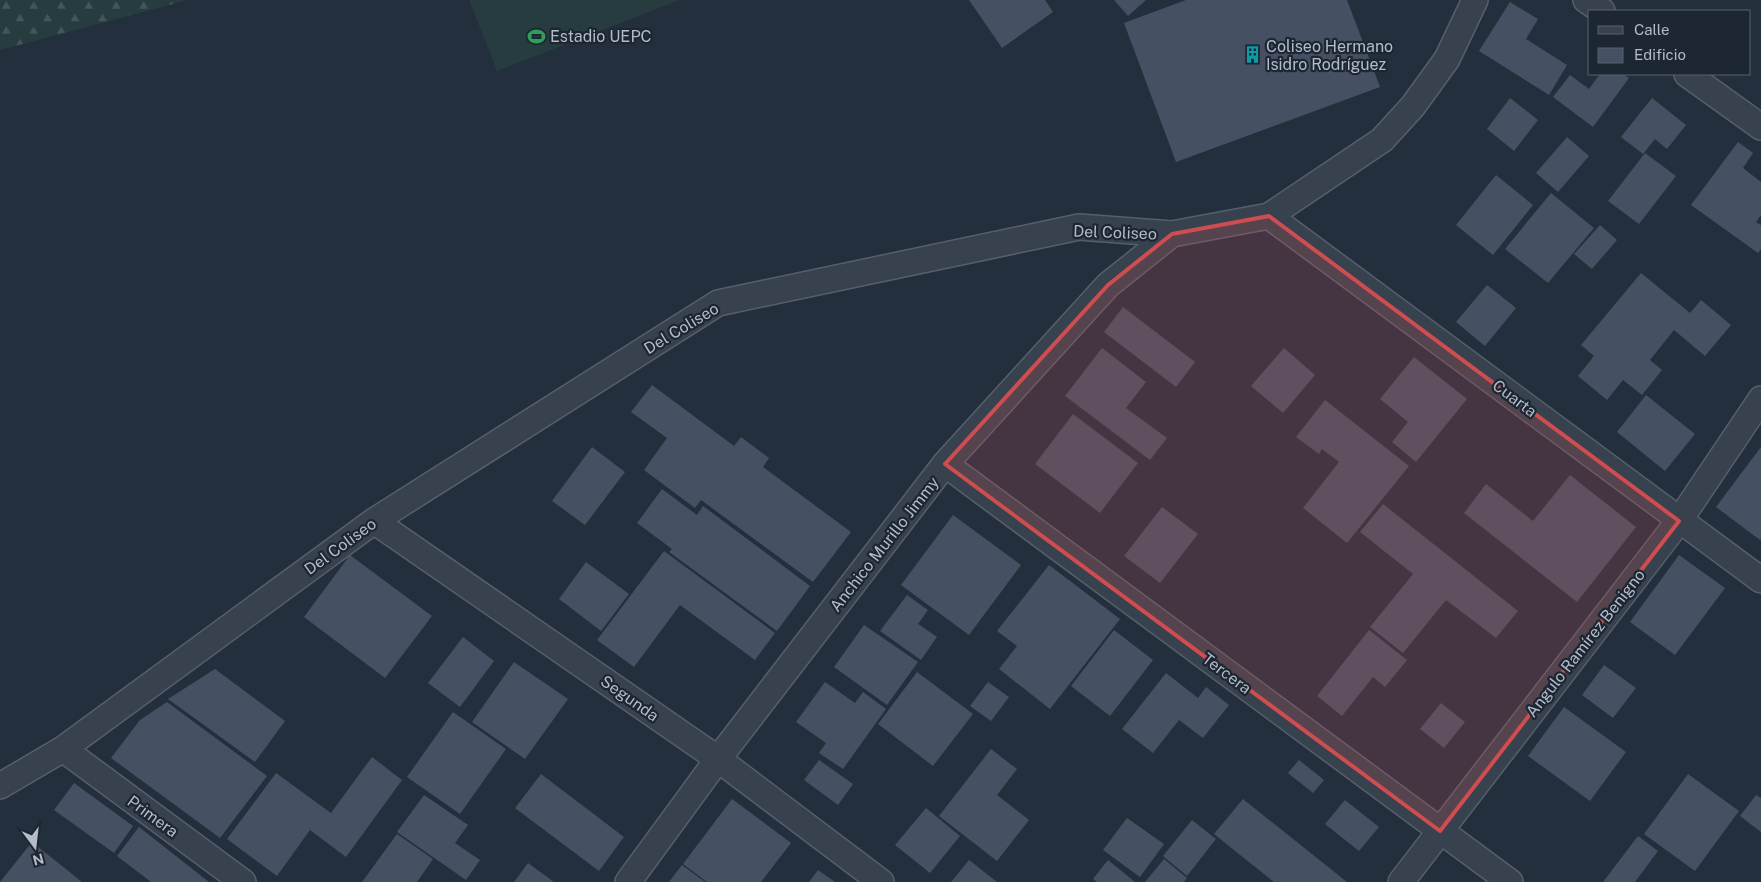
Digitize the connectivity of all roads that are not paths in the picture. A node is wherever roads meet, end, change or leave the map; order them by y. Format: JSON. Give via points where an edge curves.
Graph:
{"nodes":[{"id":1,"x":1475,"y":0,"type":"edge"},
{"id":2,"x":1586,"y":0,"type":"edge"},
{"id":3,"x":1601,"y":10,"type":"edge"},
{"id":4,"x":1688,"y":75,"type":"edge"},
{"id":5,"x":1761,"y":127,"type":"edge"},
{"id":6,"x":1269,"y":216,"type":"junction"},
{"id":7,"x":1172,"y":234,"type":"junction"},
{"id":8,"x":1761,"y":399,"type":"edge"},
{"id":9,"x":945,"y":464,"type":"junction"},
{"id":10,"x":374,"y":521,"type":"junction"},
{"id":11,"x":1679,"y":521,"type":"junction"},
{"id":12,"x":1761,"y":580,"type":"edge"},
{"id":13,"x":63,"y":749,"type":"junction"},
{"id":14,"x":718,"y":759,"type":"junction"},
{"id":15,"x":0,"y":786,"type":"edge"},
{"id":16,"x":1440,"y":831,"type":"junction"},
{"id":17,"x":243,"y":882,"type":"edge"},
{"id":18,"x":628,"y":882,"type":"edge"},
{"id":19,"x":881,"y":882,"type":"edge"},
{"id":20,"x":1401,"y":882,"type":"edge"},
{"id":21,"x":1510,"y":882,"type":"edge"}],
"edges":[{"from":1,"to":6,"type":"street","name":"Del Coliseo","via":[[1447,59],[1382,140]]},
{"from":2,"to":3,"type":"street"},
{"from":4,"to":5,"type":"street"},
{"from":6,"to":7,"type":"street","name":"Del Coliseo"},
{"from":6,"to":11,"type":"street","name":"Cuarta"},
{"from":7,"to":9,"type":"street","name":"Anchico Murillo Jimmy","via":[[1108,284]]},
{"from":7,"to":10,"type":"street","name":"Del Coliseo","via":[[1079,227],[718,303]]},
{"from":8,"to":11,"type":"street","name":"Angulo Ramírez Benigno"},
{"from":9,"to":14,"type":"street","name":"Anchico Murillo Jimmy"},
{"from":9,"to":16,"type":"street","name":"Tercera"},
{"from":10,"to":13,"type":"street","name":"Del Coliseo"},
{"from":10,"to":14,"type":"street","name":"Segunda"},
{"from":11,"to":12,"type":"street","name":"Cuarta"},
{"from":11,"to":16,"type":"street","name":"Angulo Ramírez Benigno"},
{"from":13,"to":15,"type":"street","name":"Del Coliseo"},
{"from":13,"to":17,"type":"street","name":"Primera"},
{"from":14,"to":18,"type":"street","name":"Anchico Murillo Jimmy"},
{"from":14,"to":19,"type":"street","name":"Segunda"},
{"from":16,"to":20,"type":"street","name":"Angulo Ramírez Benigno"},
{"from":16,"to":21,"type":"street","name":"Tercera"}]}
